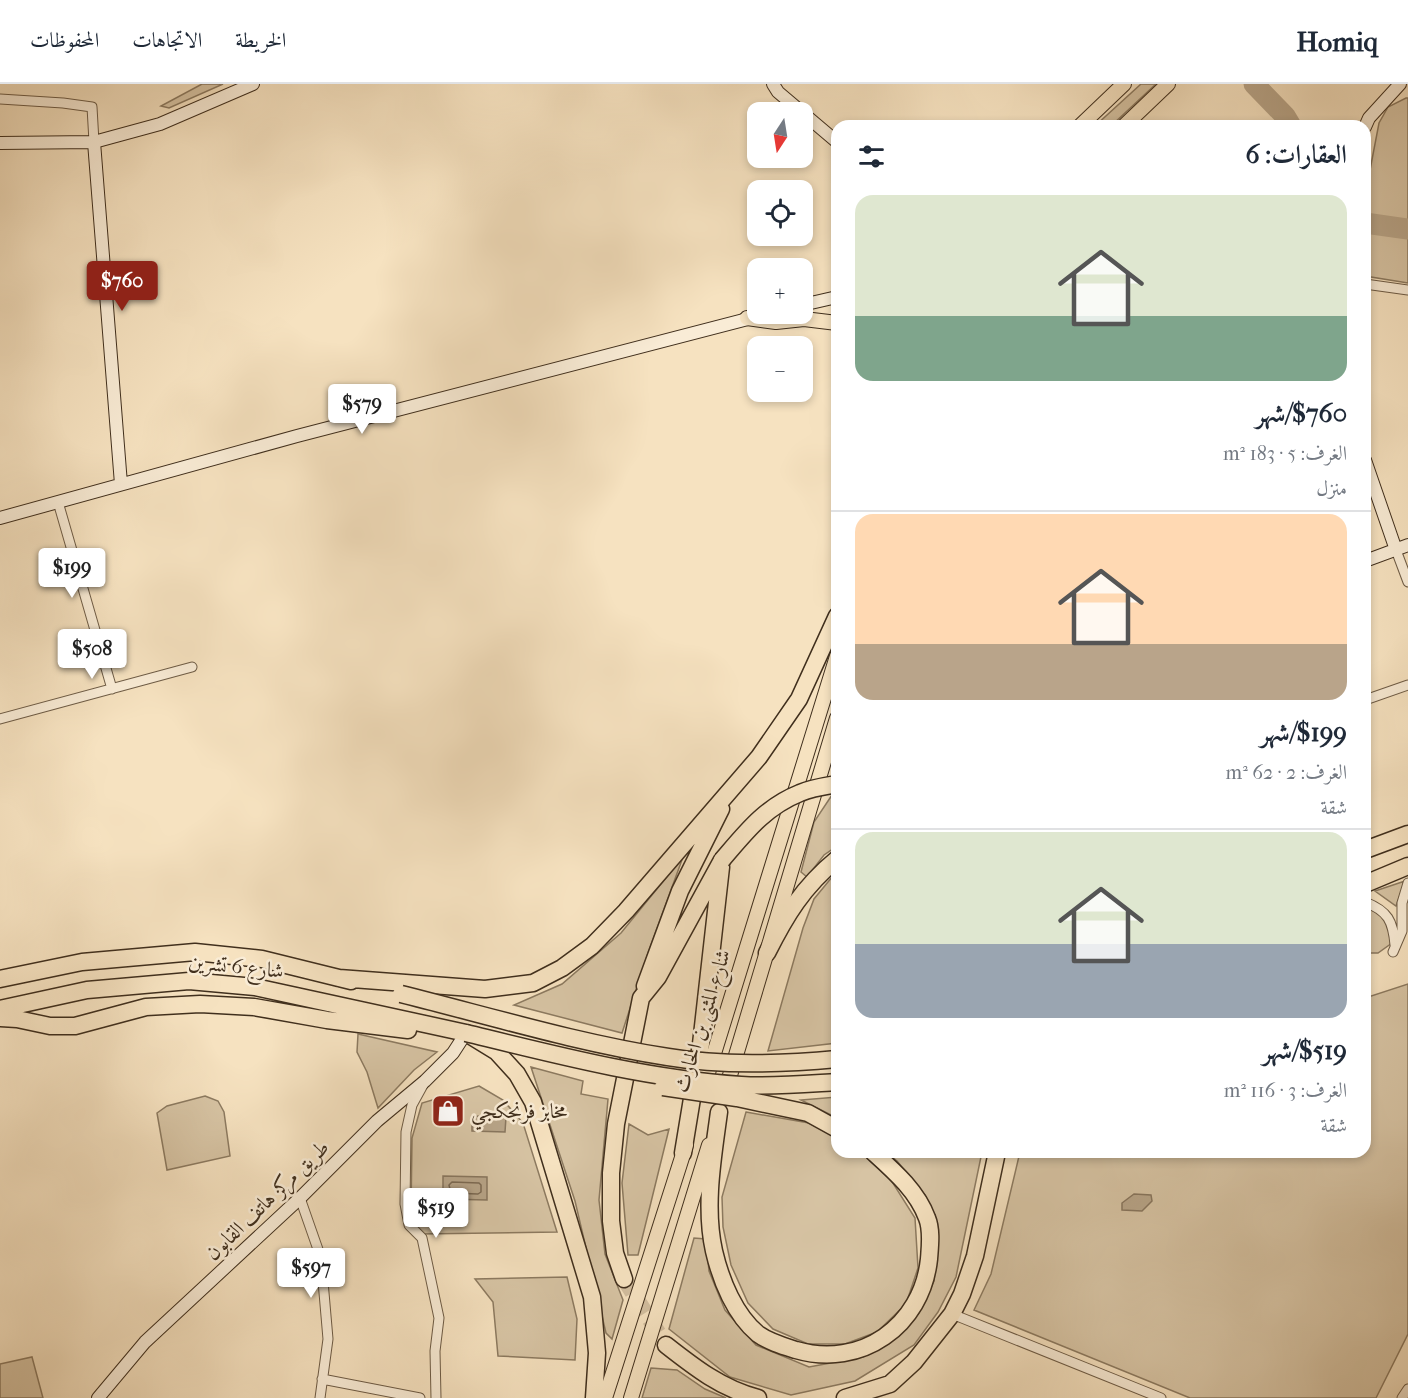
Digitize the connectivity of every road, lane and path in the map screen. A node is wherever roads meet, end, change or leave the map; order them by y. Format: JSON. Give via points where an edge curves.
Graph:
{"nodes":[{"id":1,"x":253,"y":84,"type":"edge"},
{"id":2,"x":773,"y":84,"type":"edge"},
{"id":3,"x":1124,"y":84,"type":"edge"},
{"id":4,"x":1168,"y":84,"type":"edge"},
{"id":5,"x":1400,"y":84,"type":"edge"},
{"id":6,"x":0,"y":99,"type":"edge"},
{"id":7,"x":1086,"y":120,"type":"edge"},
{"id":8,"x":1130,"y":120,"type":"edge"},
{"id":9,"x":1368,"y":120,"type":"edge"},
{"id":10,"x":831,"y":137,"type":"edge"},
{"id":11,"x":94,"y":142,"type":"junction"},
{"id":12,"x":0,"y":143,"type":"edge"},
{"id":13,"x":1371,"y":285,"type":"edge"},
{"id":14,"x":1408,"y":290,"type":"edge"},
{"id":15,"x":831,"y":298,"type":"edge"},
{"id":16,"x":813,"y":302,"type":"edge"},
{"id":17,"x":747,"y":318,"type":"edge"},
{"id":18,"x":813,"y":320,"type":"edge"},
{"id":19,"x":831,"y":322,"type":"edge"},
{"id":20,"x":1371,"y":474,"type":"edge"},
{"id":21,"x":121,"y":484,"type":"junction"},
{"id":22,"x":58,"y":502,"type":"junction"},
{"id":23,"x":0,"y":518,"type":"edge"},
{"id":24,"x":1402,"y":548,"type":"edge"},
{"id":25,"x":1371,"y":559,"type":"edge"},
{"id":26,"x":1408,"y":582,"type":"edge"},
{"id":27,"x":831,"y":629,"type":"edge"},
{"id":28,"x":192,"y":667,"type":"dead end"},
{"id":29,"x":831,"y":675,"type":"edge"},
{"id":30,"x":1408,"y":685,"type":"edge"},
{"id":31,"x":112,"y":689,"type":"junction"},
{"id":32,"x":1371,"y":698,"type":"edge"},
{"id":33,"x":0,"y":719,"type":"edge"},
{"id":34,"x":831,"y":738,"type":"edge"},
{"id":35,"x":831,"y":785,"type":"edge"},
{"id":36,"x":726,"y":797,"type":"junction"},
{"id":37,"x":1408,"y":834,"type":"edge"},
{"id":38,"x":1371,"y":848,"type":"edge"},
{"id":39,"x":722,"y":860,"type":"junction"},
{"id":40,"x":831,"y":865,"type":"edge"},
{"id":41,"x":1408,"y":866,"type":"edge"},
{"id":42,"x":1371,"y":881,"type":"edge"},
{"id":43,"x":1408,"y":883,"type":"edge"},
{"id":44,"x":1371,"y":906,"type":"edge"},
{"id":45,"x":1402,"y":924,"type":"junction"},
{"id":46,"x":1408,"y":935,"type":"edge"},
{"id":47,"x":766,"y":953,"type":"junction"},
{"id":48,"x":339,"y":978,"type":"junction"},
{"id":49,"x":0,"y":979,"type":"edge"},
{"id":50,"x":641,"y":998,"type":"junction"},
{"id":51,"x":0,"y":1009,"type":"edge"},
{"id":52,"x":0,"y":1018,"type":"edge"},
{"id":53,"x":458,"y":1031,"type":"junction"},
{"id":54,"x":577,"y":1058,"type":"junction"},
{"id":55,"x":831,"y":1060,"type":"edge"},
{"id":56,"x":425,"y":1081,"type":"junction"},
{"id":57,"x":831,"y":1083,"type":"edge"},
{"id":58,"x":719,"y":1112,"type":"junction"},
{"id":59,"x":831,"y":1126,"type":"edge"},
{"id":60,"x":683,"y":1153,"type":"junction"},
{"id":61,"x":880,"y":1158,"type":"edge"},
{"id":62,"x":996,"y":1158,"type":"edge"},
{"id":63,"x":300,"y":1198,"type":"junction"},
{"id":64,"x":624,"y":1279,"type":"tunnel mouth"},
{"id":65,"x":952,"y":1314,"type":"junction"},
{"id":66,"x":666,"y":1345,"type":"tunnel mouth"},
{"id":67,"x":322,"y":1379,"type":"junction"},
{"id":68,"x":890,"y":1384,"type":"junction"},
{"id":69,"x":1408,"y":1389,"type":"edge"},
{"id":70,"x":1154,"y":1397,"type":"edge"},
{"id":71,"x":98,"y":1398,"type":"edge"},
{"id":72,"x":320,"y":1398,"type":"edge"},
{"id":73,"x":420,"y":1398,"type":"edge"},
{"id":74,"x":436,"y":1398,"type":"edge"},
{"id":75,"x":594,"y":1398,"type":"edge"},
{"id":76,"x":605,"y":1398,"type":"edge"},
{"id":77,"x":631,"y":1398,"type":"edge"},
{"id":78,"x":758,"y":1398,"type":"edge"},
{"id":79,"x":845,"y":1398,"type":"edge"},
{"id":80,"x":863,"y":1398,"type":"edge"},
{"id":81,"x":1402,"y":1398,"type":"edge"}],
"edges":[{"from":1,"to":11,"type":"main road","via":[[160,124]]},
{"from":2,"to":10,"type":"main road"},
{"from":3,"to":7,"type":"main road"},
{"from":4,"to":8,"type":"main road"},
{"from":5,"to":9,"type":"main road"},
{"from":6,"to":11,"type":"street","via":[[92,107]]},
{"from":11,"to":12,"type":"main road"},
{"from":11,"to":21,"type":"main road"},
{"from":13,"to":14,"type":"street"},
{"from":15,"to":16,"type":"main road"},
{"from":17,"to":21,"type":"main road"},
{"from":18,"to":19,"type":"main road"},
{"from":20,"to":24,"type":"main road"},
{"from":21,"to":22,"type":"main road"},
{"from":22,"to":23,"type":"main road"},
{"from":22,"to":31,"type":"street"},
{"from":24,"to":25,"type":"main road"},
{"from":24,"to":26,"type":"street"},
{"from":27,"to":36,"type":"highway","via":[[799,699]]},
{"from":28,"to":31,"type":"street"},
{"from":29,"to":60,"type":"main road","name":"شارع المثنى بن الحارث"},
{"from":30,"to":32,"type":"street"},
{"from":31,"to":33,"type":"street"},
{"from":34,"to":47,"type":"main road"},
{"from":35,"to":39,"type":"highway","bridge":true,"via":[[801,792],[776,805],[757,819]]},
{"from":36,"to":48,"type":"highway","via":[[592,946],[533,983],[485,989]]},
{"from":36,"to":50,"type":"highway","via":[[680,891]]},
{"from":37,"to":38,"type":"highway"},
{"from":39,"to":50,"type":"highway","via":[[658,977]]},
{"from":39,"to":60,"type":"highway","via":[[701,1044]]},
{"from":40,"to":47,"type":"highway","via":[[798,898]]},
{"from":41,"to":42,"type":"highway"},
{"from":43,"to":45,"type":"street","via":[[1402,903]]},
{"from":44,"to":45,"type":"street","via":[[1388,916],[1394,929],[1394,950]]},
{"from":45,"to":46,"type":"street"},
{"from":47,"to":58,"type":"main road"},
{"from":48,"to":49,"type":"highway","name":"شارع 6 تشرين","via":[[261,959],[195,952],[82,962]]},
{"from":48,"to":55,"type":"highway","name":"شارع 6 تشرين","bridge":true,"via":[[585,1041],[670,1058],[744,1063]]},
{"from":50,"to":64,"type":"highway","via":[[616,1124],[611,1173],[611,1221],[615,1253]]},
{"from":51,"to":53,"type":"highway","name":"شارع 6 تشرين","via":[[87,990],[189,981],[255,987]]},
{"from":52,"to":53,"type":"highway","via":[[75,1026],[146,1008],[200,1004],[254,1007],[417,1031]]},
{"from":53,"to":54,"type":"highway","name":"شارع 6 تشرين","bridge":true},
{"from":53,"to":56,"type":"main road","name":"طريق مركز هاتف القابون","via":[[453,1053]]},
{"from":53,"to":75,"type":"highway","via":[[497,1052],[517,1074],[533,1102],[592,1297],[597,1353]]},
{"from":54,"to":57,"type":"highway","bridge":true,"via":[[661,1076],[741,1085]]},
{"from":54,"to":59,"type":"highway","bridge":true,"via":[[658,1086],[808,1113]]},
{"from":56,"to":63,"type":"main road","name":"طريق مركز هاتف القابون","via":[[377,1121]]},
{"from":56,"to":74,"type":"street","via":[[412,1105],[406,1132],[405,1204],[409,1225],[422,1238],[439,1318]]},
{"from":58,"to":61,"type":"highway","via":[[712,1162],[711,1229],[714,1252],[729,1296],[759,1335],[808,1354],[832,1355],[863,1349],[908,1316],[921,1293],[928,1270],[928,1220],[916,1197]]},
{"from":58,"to":77,"type":"main road"},
{"from":60,"to":76,"type":"main road","name":"شارع المثنى بن الحارث"},
{"from":62,"to":65,"type":"highway","via":[[975,1256]]},
{"from":63,"to":67,"type":"street","via":[[321,1258],[328,1339]]},
{"from":63,"to":71,"type":"main road","name":"طريق مركز هاتف القابون","via":[[145,1342]]},
{"from":65,"to":68,"type":"highway","via":[[914,1362]]},
{"from":65,"to":70,"type":"street"},
{"from":66,"to":78,"type":"highway","via":[[703,1374]]},
{"from":67,"to":72,"type":"street"},
{"from":67,"to":73,"type":"street"},
{"from":68,"to":79,"type":"highway"},
{"from":68,"to":80,"type":"highway"},
{"from":69,"to":81,"type":"street"}]}
